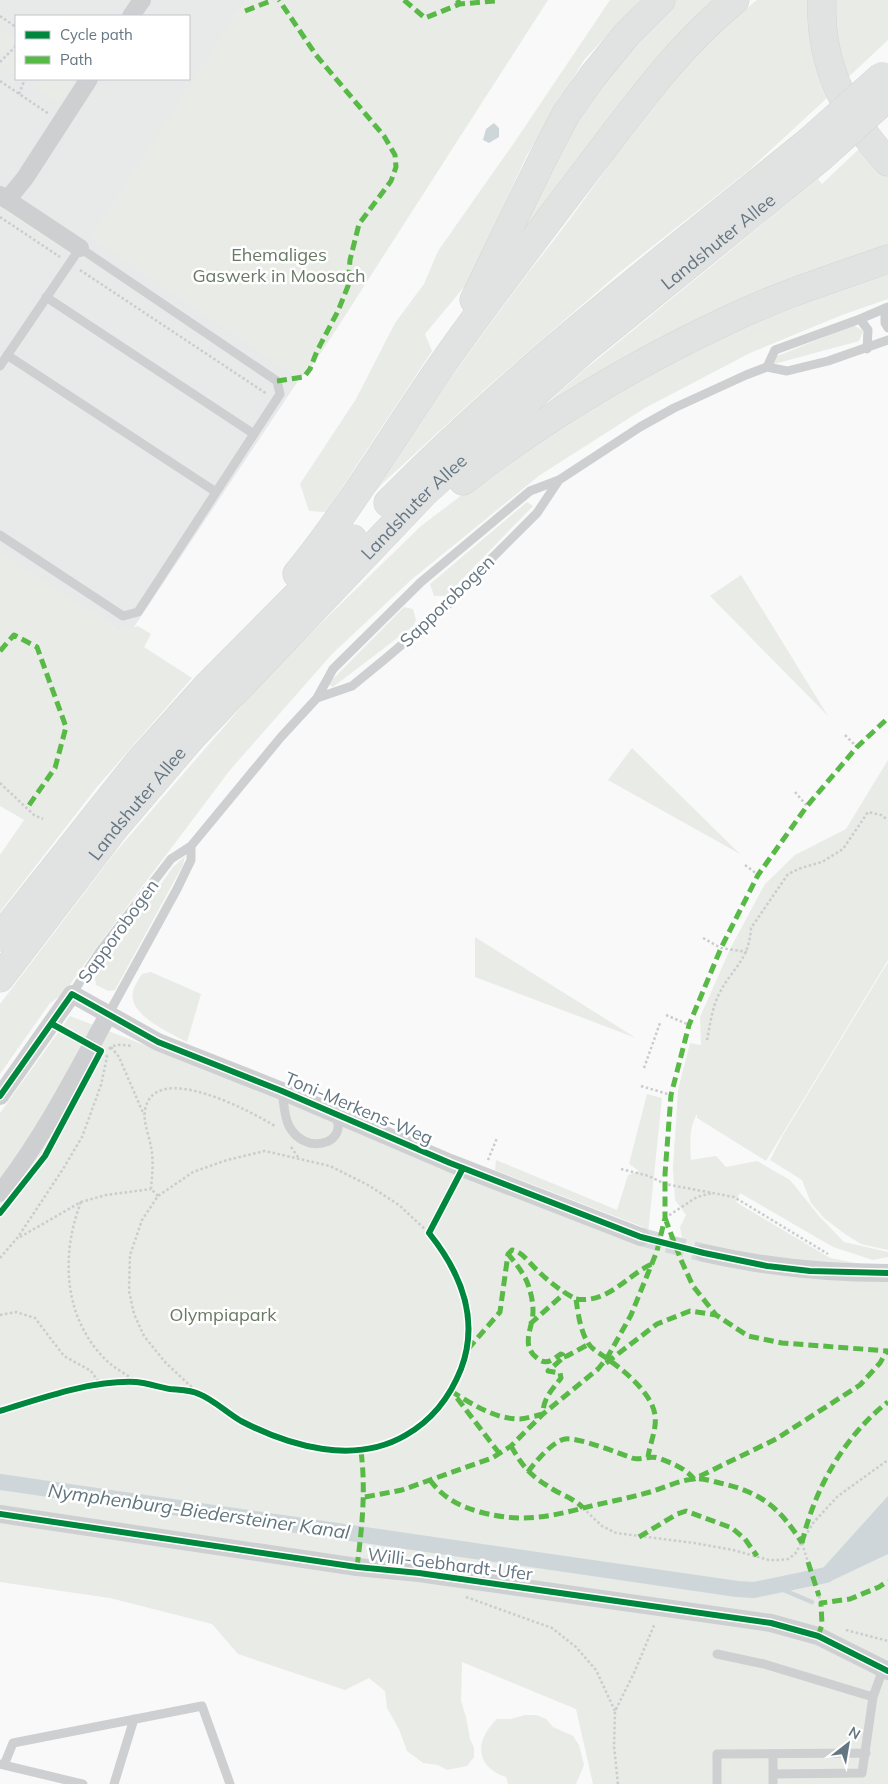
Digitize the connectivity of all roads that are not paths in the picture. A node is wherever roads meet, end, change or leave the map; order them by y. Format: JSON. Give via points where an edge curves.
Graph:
{"nodes":[{"id":1,"x":142,"y":0,"type":"edge"},
{"id":2,"x":661,"y":0,"type":"edge"},
{"id":3,"x":735,"y":0,"type":"edge"},
{"id":4,"x":822,"y":0,"type":"edge"},
{"id":5,"x":132,"y":15,"type":"edge"},
{"id":6,"x":88,"y":80,"type":"edge"},
{"id":7,"x":886,"y":81,"type":"edge"},
{"id":8,"x":814,"y":150,"type":"junction"},
{"id":9,"x":888,"y":162,"type":"edge"},
{"id":10,"x":4,"y":198,"type":"edge"},
{"id":11,"x":80,"y":248,"type":"junction"},
{"id":12,"x":888,"y":259,"type":"edge"},
{"id":13,"x":46,"y":297,"type":"junction"},
{"id":14,"x":886,"y":307,"type":"edge"},
{"id":15,"x":860,"y":319,"type":"junction"},
{"id":16,"x":888,"y":328,"type":"edge"},
{"id":17,"x":888,"y":340,"type":"edge"},
{"id":18,"x":867,"y":349,"type":"junction"},
{"id":19,"x":7,"y":355,"type":"junction"},
{"id":20,"x":0,"y":366,"type":"edge"},
{"id":21,"x":767,"y":367,"type":"junction"},
{"id":22,"x":438,"y":371,"type":"junction"},
{"id":23,"x":254,"y":434,"type":"junction"},
{"id":24,"x":559,"y":480,"type":"junction"},
{"id":25,"x":216,"y":492,"type":"junction"},
{"id":26,"x":0,"y":535,"type":"edge"},
{"id":27,"x":348,"y":571,"type":"junction"},
{"id":28,"x":207,"y":686,"type":"junction"},
{"id":29,"x":317,"y":698,"type":"junction"},
{"id":30,"x":191,"y":846,"type":"junction"},
{"id":31,"x":0,"y":937,"type":"edge"},
{"id":32,"x":0,"y":978,"type":"edge"},
{"id":33,"x":72,"y":994,"type":"junction"},
{"id":34,"x":108,"y":1015,"type":"junction"},
{"id":35,"x":282,"y":1091,"type":"junction"},
{"id":36,"x":0,"y":1096,"type":"edge"},
{"id":37,"x":334,"y":1114,"type":"junction"},
{"id":38,"x":0,"y":1193,"type":"edge"},
{"id":39,"x":641,"y":1237,"type":"tunnel mouth"},
{"id":40,"x":704,"y":1253,"type":"tunnel mouth"},
{"id":41,"x":888,"y":1273,"type":"edge"},
{"id":42,"x":0,"y":1514,"type":"edge"},
{"id":43,"x":717,"y":1654,"type":"dead end"},
{"id":44,"x":885,"y":1670,"type":"edge"},
{"id":45,"x":873,"y":1697,"type":"junction"},
{"id":46,"x":134,"y":1719,"type":"junction"},
{"id":47,"x":866,"y":1753,"type":"junction"},
{"id":48,"x":773,"y":1754,"type":"junction"},
{"id":49,"x":2,"y":1765,"type":"edge"},
{"id":50,"x":773,"y":1779,"type":"edge"},
{"id":51,"x":83,"y":1784,"type":"edge"},
{"id":52,"x":114,"y":1784,"type":"edge"},
{"id":53,"x":230,"y":1784,"type":"edge"},
{"id":54,"x":716,"y":1784,"type":"edge"}],
"edges":[{"from":1,"to":5,"type":"street"},
{"from":2,"to":22,"type":"highway","via":[[627,34],[566,114]]},
{"from":3,"to":22,"type":"highway","name":"Landshuter Allee","via":[[676,56],[635,106]]},
{"from":4,"to":9,"type":"highway","via":[[821,20],[826,53],[837,86],[853,118]]},
{"from":6,"to":10,"type":"street","via":[[25,178]]},
{"from":7,"to":8,"type":"highway","name":"Landshuter Allee","bridge":true},
{"from":8,"to":27,"type":"highway","name":"Landshuter Allee","via":[[425,492]]},
{"from":8,"to":28,"type":"highway","name":"Landshuter Allee","via":[[581,327],[500,398],[418,473]]},
{"from":10,"to":11,"type":"street"},
{"from":11,"to":13,"type":"lane"},
{"from":11,"to":23,"type":"lane","via":[[277,381],[280,394]]},
{"from":12,"to":27,"type":"highway","via":[[793,292],[729,319],[611,381],[496,455]]},
{"from":13,"to":19,"type":"lane"},
{"from":13,"to":23,"type":"lane"},
{"from":14,"to":15,"type":"lane"},
{"from":14,"to":16,"type":"lane","via":[[885,323]]},
{"from":15,"to":18,"type":"lane","via":[[868,330]]},
{"from":15,"to":21,"type":"lane","via":[[775,350]]},
{"from":17,"to":18,"type":"lane","name":"Sapporobogen"},
{"from":18,"to":21,"type":"lane","name":"Sapporobogen","via":[[787,371]]},
{"from":19,"to":20,"type":"lane"},
{"from":19,"to":25,"type":"lane"},
{"from":21,"to":24,"type":"lane","name":"Sapporobogen","via":[[708,392],[640,427]]},
{"from":22,"to":28,"type":"highway","name":"Landshuter Allee","via":[[320,546]]},
{"from":23,"to":25,"type":"lane"},
{"from":24,"to":29,"type":"lane","name":"Sapporobogen","via":[[530,491],[421,582],[333,669]]},
{"from":24,"to":29,"type":"lane","name":"Sapporobogen","via":[[537,513],[445,608],[352,686]]},
{"from":25,"to":26,"type":"lane","via":[[138,612],[123,616]]},
{"from":27,"to":32,"type":"highway","name":"Landshuter Allee","via":[[192,737],[116,826]]},
{"from":28,"to":31,"type":"highway","name":"Landshuter Allee","via":[[138,763]]},
{"from":29,"to":30,"type":"lane","name":"Sapporobogen"},
{"from":30,"to":33,"type":"lane","name":"Sapporobogen","via":[[171,858],[100,951]]},
{"from":30,"to":34,"type":"lane","name":"Sapporobogen","via":[[191,860],[177,889]]},
{"from":33,"to":34,"type":"street","name":"Toni-Merkens-Weg"},
{"from":33,"to":36,"type":"street","name":"Sapporobogen"},
{"from":34,"to":35,"type":"street","name":"Toni-Merkens-Weg","via":[[158,1042]]},
{"from":34,"to":38,"type":"street","via":[[24,1164]]},
{"from":35,"to":37,"type":"street","name":"Toni-Merkens-Weg"},
{"from":35,"to":37,"type":"lane","via":[[289,1126],[314,1145],[326,1144],[333,1138],[338,1124]]},
{"from":37,"to":39,"type":"street","name":"Toni-Merkens-Weg"},
{"from":40,"to":41,"type":"street","via":[[810,1271]]},
{"from":42,"to":44,"type":"street","name":"Willi-Gebhardt-Ufer","via":[[780,1625],[818,1636]]},
{"from":43,"to":45,"type":"lane","via":[[764,1664]]},
{"from":44,"to":45,"type":"lane","name":"Willi-Gebhardt-Ufer"},
{"from":45,"to":47,"type":"lane","name":"Willi-Gebhardt-Ufer"},
{"from":46,"to":49,"type":"lane","via":[[13,1743]]},
{"from":46,"to":52,"type":"lane"},
{"from":46,"to":53,"type":"lane","via":[[202,1706]]},
{"from":47,"to":48,"type":"lane"},
{"from":47,"to":50,"type":"lane","name":"Willi-Gebhardt-Ufer","via":[[862,1773]]},
{"from":48,"to":50,"type":"lane","name":"Willi-Gebhardt-Ufer"},
{"from":48,"to":54,"type":"lane","via":[[717,1754]]},
{"from":49,"to":51,"type":"lane"}]}
